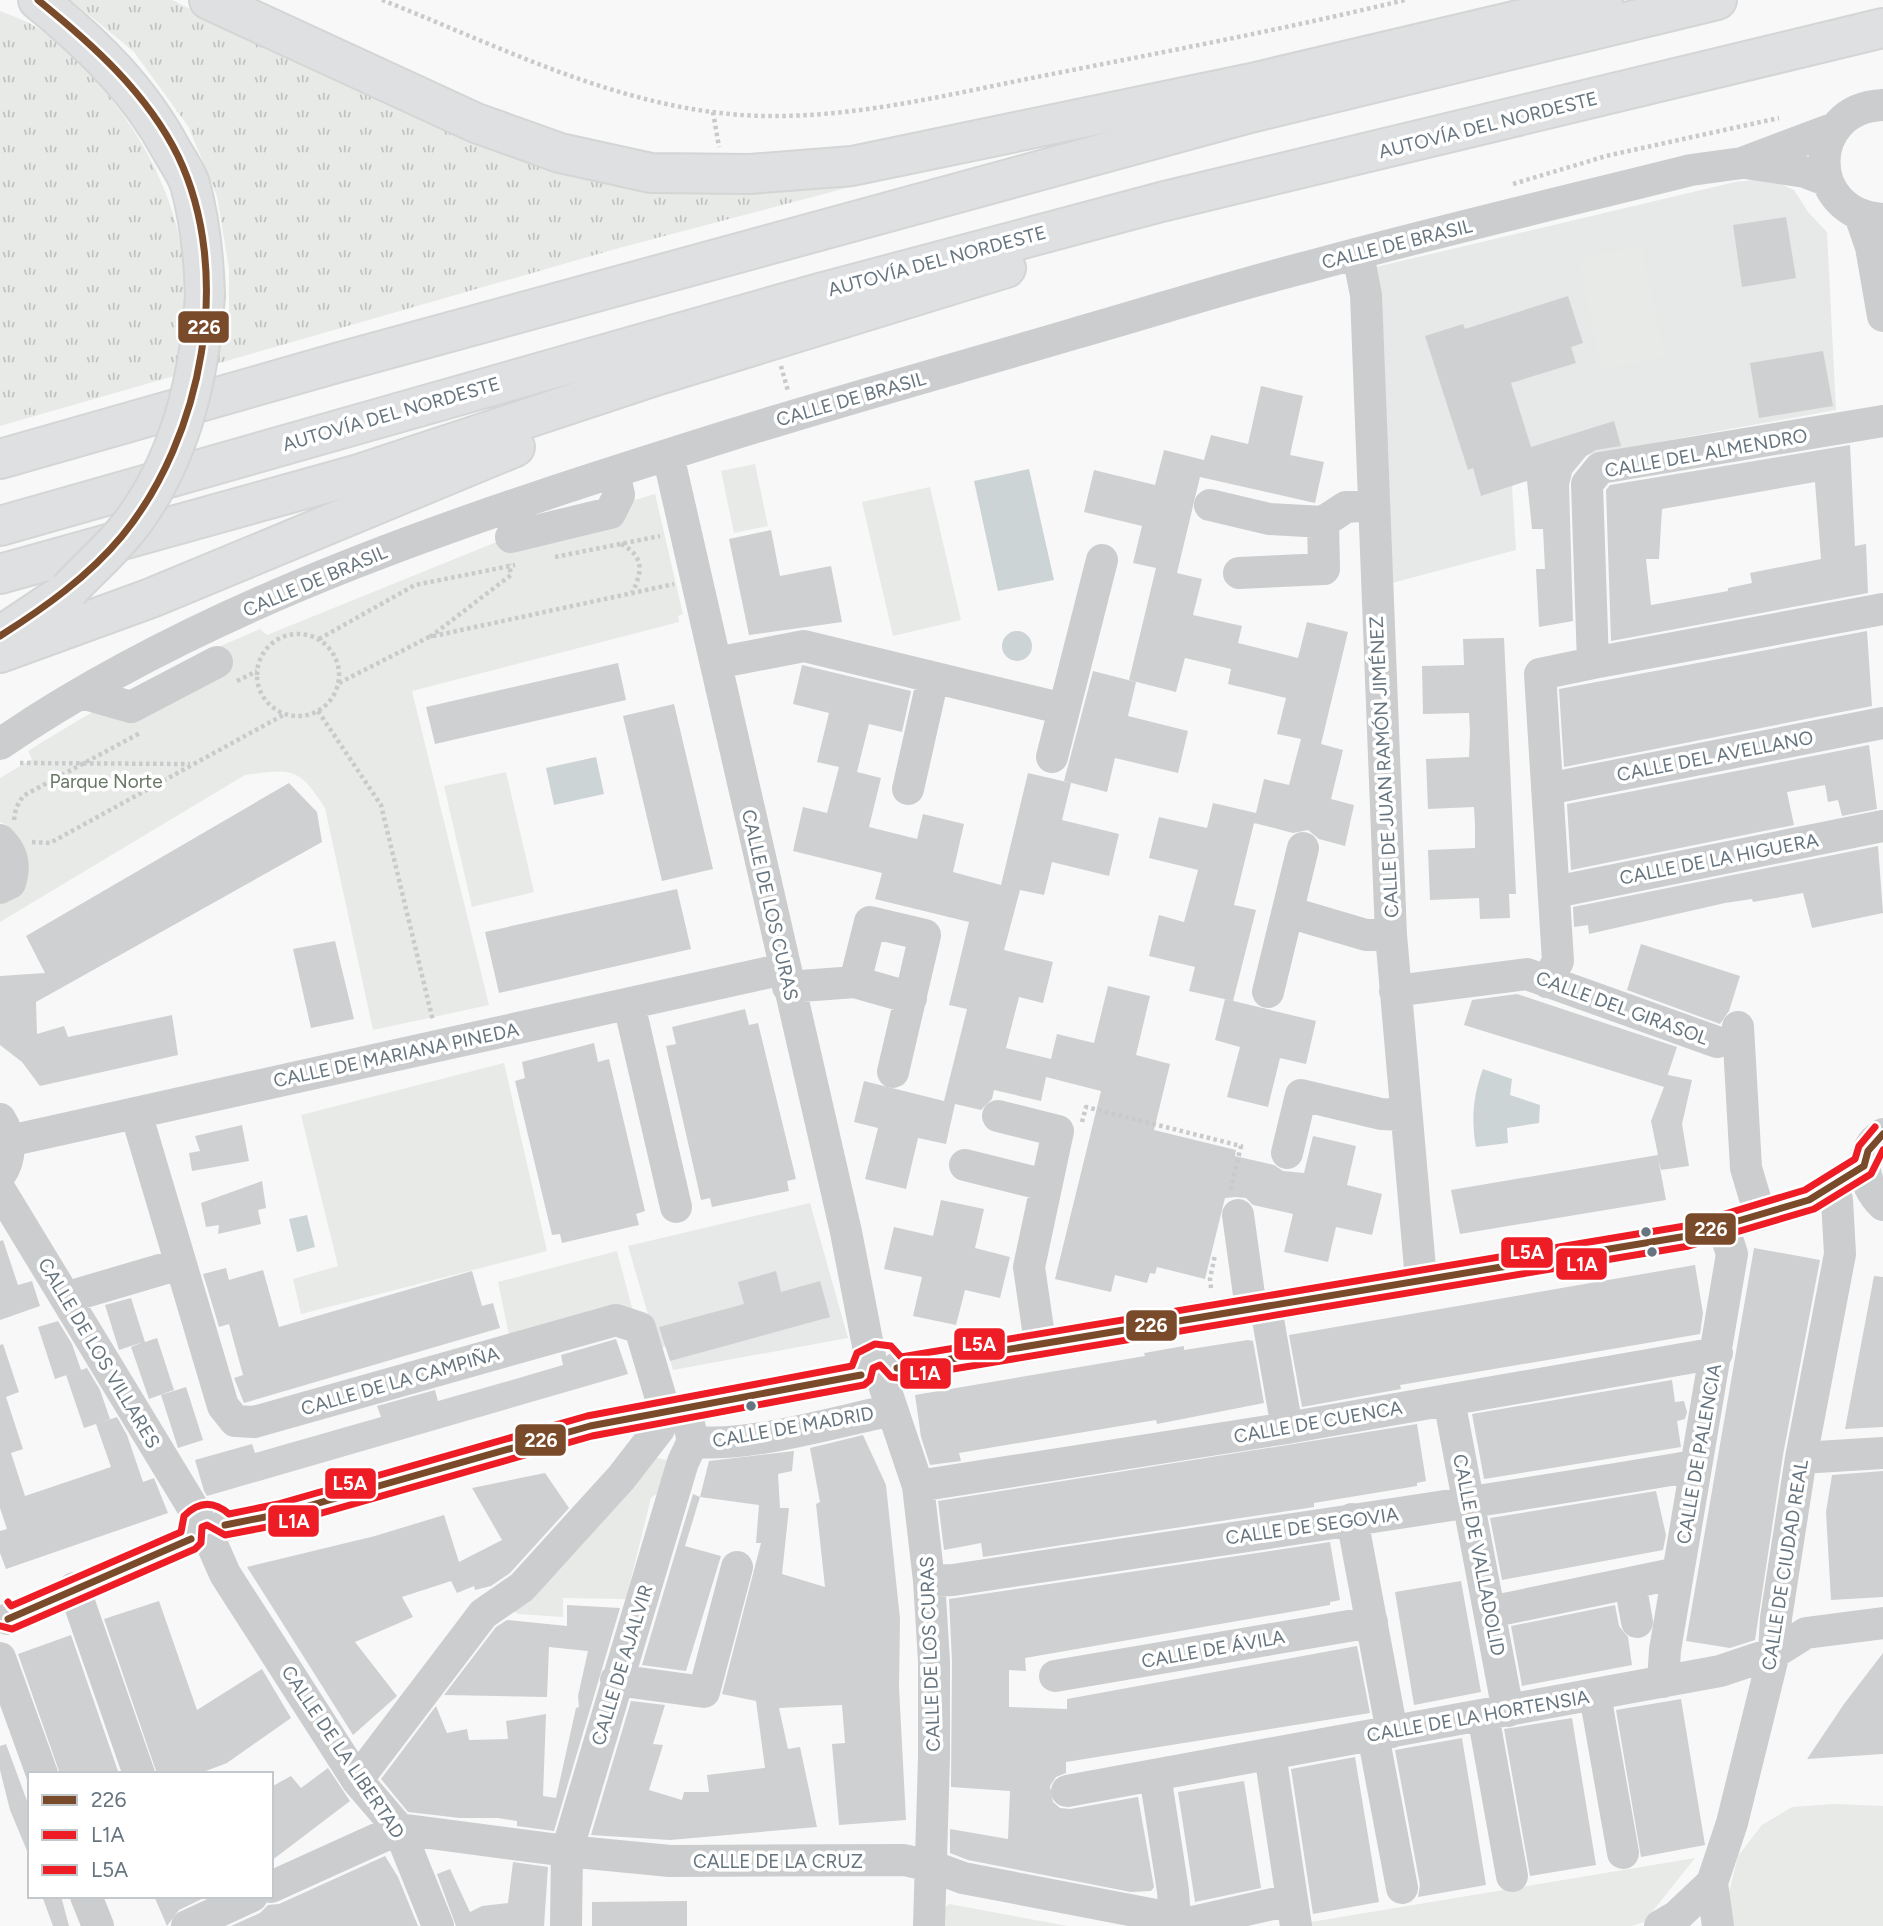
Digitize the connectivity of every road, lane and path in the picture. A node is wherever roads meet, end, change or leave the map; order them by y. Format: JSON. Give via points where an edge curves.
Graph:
{"nodes":[{"id":1,"x":38,"y":0,"type":"edge"},
{"id":2,"x":209,"y":0,"type":"edge"},
{"id":3,"x":382,"y":0,"type":"edge"},
{"id":4,"x":1405,"y":0,"type":"edge"},
{"id":5,"x":1603,"y":0,"type":"edge"},
{"id":6,"x":1717,"y":0,"type":"edge"},
{"id":7,"x":1883,"y":28,"type":"edge"},
{"id":8,"x":1883,"y":105,"type":"edge"},
{"id":9,"x":713,"y":112,"type":"junction"},
{"id":10,"x":1835,"y":128,"type":"junction"},
{"id":11,"x":721,"y":158,"type":"dead end"},
{"id":12,"x":1337,"y":161,"type":"junction"},
{"id":13,"x":1742,"y":163,"type":"junction"},
{"id":14,"x":1826,"y":180,"type":"junction"},
{"id":15,"x":1872,"y":217,"type":"edge"},
{"id":16,"x":1358,"y":254,"type":"junction"},
{"id":17,"x":1883,"y":300,"type":"edge"},
{"id":18,"x":1883,"y":316,"type":"edge"},
{"id":19,"x":824,"y":326,"type":"junction"},
{"id":20,"x":1883,"y":421,"type":"edge"},
{"id":21,"x":668,"y":455,"type":"junction"},
{"id":22,"x":0,"y":459,"type":"edge"},
{"id":23,"x":614,"y":472,"type":"junction"},
{"id":24,"x":1210,"y":505,"type":"dead end"},
{"id":25,"x":1372,"y":505,"type":"junction"},
{"id":26,"x":1323,"y":522,"type":"junction"},
{"id":27,"x":0,"y":526,"type":"edge"},
{"id":28,"x":671,"y":533,"type":"dead end"},
{"id":29,"x":620,"y":543,"type":"junction"},
{"id":30,"x":512,"y":556,"type":"junction"},
{"id":31,"x":546,"y":558,"type":"dead end"},
{"id":32,"x":1102,"y":560,"type":"dead end"},
{"id":33,"x":1239,"y":573,"type":"dead end"},
{"id":34,"x":0,"y":575,"type":"edge"},
{"id":35,"x":681,"y":583,"type":"dead end"},
{"id":36,"x":632,"y":594,"type":"junction"},
{"id":37,"x":1883,"y":609,"type":"edge"},
{"id":38,"x":0,"y":636,"type":"edge"},
{"id":39,"x":429,"y":637,"type":"junction"},
{"id":40,"x":319,"y":639,"type":"junction"},
{"id":41,"x":0,"y":653,"type":"edge"},
{"id":42,"x":716,"y":663,"type":"junction"},
{"id":43,"x":1593,"y":663,"type":"junction"},
{"id":44,"x":257,"y":671,"type":"junction"},
{"id":45,"x":225,"y":673,"type":"joint"},
{"id":46,"x":933,"y":678,"type":"junction"},
{"id":47,"x":339,"y":683,"type":"junction"},
{"id":48,"x":82,"y":693,"type":"junction"},
{"id":49,"x":1064,"y":709,"type":"junction"},
{"id":50,"x":318,"y":711,"type":"junction"},
{"id":51,"x":285,"y":714,"type":"junction"},
{"id":52,"x":1883,"y":723,"type":"edge"},
{"id":53,"x":153,"y":726,"type":"dead end"},
{"id":54,"x":8,"y":753,"type":"edge"},
{"id":55,"x":1052,"y":757,"type":"dead end"},
{"id":56,"x":83,"y":764,"type":"junction"},
{"id":57,"x":191,"y":764,"type":"junction"},
{"id":58,"x":908,"y":789,"type":"dead end"},
{"id":59,"x":1548,"y":789,"type":"junction"},
{"id":60,"x":1883,"y":826,"type":"edge"},
{"id":61,"x":16,"y":837,"type":"edge"},
{"id":62,"x":1303,"y":848,"type":"dead end"},
{"id":63,"x":0,"y":888,"type":"edge"},
{"id":64,"x":1555,"y":892,"type":"junction"},
{"id":65,"x":1288,"y":912,"type":"junction"},
{"id":66,"x":1391,"y":935,"type":"junction"},
{"id":67,"x":786,"y":978,"type":"junction"},
{"id":68,"x":1537,"y":978,"type":"junction"},
{"id":69,"x":855,"y":982,"type":"junction"},
{"id":70,"x":1395,"y":990,"type":"junction"},
{"id":71,"x":1268,"y":992,"type":"dead end"},
{"id":72,"x":911,"y":998,"type":"junction"},
{"id":73,"x":629,"y":1004,"type":"junction"},
{"id":74,"x":439,"y":1046,"type":"junction"},
{"id":75,"x":893,"y":1072,"type":"dead end"},
{"id":76,"x":136,"y":1113,"type":"junction"},
{"id":77,"x":1406,"y":1115,"type":"junction"},
{"id":78,"x":998,"y":1116,"type":"dead end"},
{"id":79,"x":5,"y":1130,"type":"edge"},
{"id":80,"x":1080,"y":1133,"type":"dead end"},
{"id":81,"x":1883,"y":1134,"type":"edge"},
{"id":82,"x":1287,"y":1153,"type":"dead end"},
{"id":83,"x":965,"y":1166,"type":"dead end"},
{"id":84,"x":0,"y":1175,"type":"edge"},
{"id":85,"x":1045,"y":1185,"type":"junction"},
{"id":86,"x":1873,"y":1188,"type":"edge"},
{"id":87,"x":0,"y":1189,"type":"edge"},
{"id":88,"x":1823,"y":1200,"type":"junction"},
{"id":89,"x":1233,"y":1207,"type":"joint"},
{"id":90,"x":676,"y":1208,"type":"dead end"},
{"id":91,"x":1760,"y":1215,"type":"junction"},
{"id":92,"x":1723,"y":1226,"type":"junction"},
{"id":93,"x":1216,"y":1252,"type":"dead end"},
{"id":94,"x":180,"y":1264,"type":"junction"},
{"id":95,"x":1421,"y":1280,"type":"junction"},
{"id":96,"x":1211,"y":1288,"type":"dead end"},
{"id":97,"x":68,"y":1297,"type":"junction"},
{"id":98,"x":1259,"y":1308,"type":"junction"},
{"id":99,"x":1040,"y":1343,"type":"junction"},
{"id":100,"x":1717,"y":1353,"type":"junction"},
{"id":101,"x":881,"y":1379,"type":"junction"},
{"id":102,"x":1449,"y":1400,"type":"junction"},
{"id":103,"x":675,"y":1410,"type":"junction"},
{"id":104,"x":1287,"y":1428,"type":"junction"},
{"id":105,"x":693,"y":1441,"type":"junction"},
{"id":106,"x":1883,"y":1453,"type":"edge"},
{"id":107,"x":1801,"y":1458,"type":"junction"},
{"id":108,"x":1694,"y":1466,"type":"junction"},
{"id":109,"x":918,"y":1486,"type":"junction"},
{"id":110,"x":1470,"y":1505,"type":"junction"},
{"id":111,"x":1352,"y":1518,"type":"junction"},
{"id":112,"x":207,"y":1532,"type":"junction"},
{"id":113,"x":737,"y":1567,"type":"dead end"},
{"id":114,"x":1678,"y":1573,"type":"junction"},
{"id":115,"x":929,"y":1581,"type":"junction"},
{"id":116,"x":1630,"y":1583,"type":"junction"},
{"id":117,"x":74,"y":1588,"type":"junction"},
{"id":118,"x":1490,"y":1612,"type":"junction"},
{"id":119,"x":1371,"y":1622,"type":"junction"},
{"id":120,"x":1637,"y":1622,"type":"dead end"},
{"id":121,"x":1883,"y":1623,"type":"edge"},
{"id":122,"x":3,"y":1624,"type":"edge"},
{"id":123,"x":1774,"y":1653,"type":"junction"},
{"id":124,"x":0,"y":1658,"type":"edge"},
{"id":125,"x":1055,"y":1676,"type":"dead end"},
{"id":126,"x":616,"y":1680,"type":"junction"},
{"id":127,"x":1663,"y":1682,"type":"junction"},
{"id":128,"x":1594,"y":1695,"type":"junction"},
{"id":129,"x":1496,"y":1713,"type":"junction"},
{"id":130,"x":1383,"y":1734,"type":"junction"},
{"id":131,"x":1270,"y":1754,"type":"junction"},
{"id":132,"x":41,"y":1772,"type":"edge"},
{"id":133,"x":138,"y":1772,"type":"edge"},
{"id":134,"x":1154,"y":1775,"type":"junction"},
{"id":135,"x":357,"y":1780,"type":"junction"},
{"id":136,"x":1067,"y":1791,"type":"dead end"},
{"id":137,"x":399,"y":1829,"type":"junction"},
{"id":138,"x":567,"y":1852,"type":"junction"},
{"id":139,"x":1623,"y":1853,"type":"dead end"},
{"id":140,"x":931,"y":1866,"type":"junction"},
{"id":141,"x":1512,"y":1876,"type":"dead end"},
{"id":142,"x":1712,"y":1883,"type":"junction"},
{"id":143,"x":273,"y":1886,"type":"edge"},
{"id":144,"x":1402,"y":1888,"type":"dead end"},
{"id":145,"x":87,"y":1898,"type":"edge"},
{"id":146,"x":248,"y":1898,"type":"edge"},
{"id":147,"x":1293,"y":1913,"type":"edge"},
{"id":148,"x":1189,"y":1922,"type":"edge"},
{"id":149,"x":1678,"y":1923,"type":"edge"},
{"id":150,"x":98,"y":1926,"type":"edge"},
{"id":151,"x":187,"y":1926,"type":"edge"},
{"id":152,"x":438,"y":1926,"type":"edge"},
{"id":153,"x":566,"y":1926,"type":"edge"},
{"id":154,"x":929,"y":1926,"type":"edge"},
{"id":155,"x":1718,"y":1926,"type":"edge"}],
"edges":[{"from":1,"to":38,"type":"main road","bridge":true,"via":[[127,81],[158,124],[189,181],[203,246],[203,334],[177,444],[135,519],[69,590]]},
{"from":2,"to":5,"type":"main road","via":[[477,123],[560,153],[652,173],[750,174],[879,160],[1256,82]]},
{"from":3,"to":9,"type":"path","via":[[631,97]]},
{"from":4,"to":9,"type":"path","via":[[922,100],[774,116]]},
{"from":6,"to":22,"type":"main road","via":[[1236,117]]},
{"from":7,"to":12,"type":"main road","name":"AUTOVÍA DEL NORDESTE"},
{"from":8,"to":10,"type":"street","via":[[1864,107]]},
{"from":9,"to":11,"type":"path"},
{"from":10,"to":13,"type":"street"},
{"from":10,"to":14,"type":"street","via":[[1827,144]]},
{"from":12,"to":19,"type":"main road"},
{"from":12,"to":27,"type":"main road","name":"AUTOVÍA DEL NORDESTE","via":[[816,293]]},
{"from":13,"to":14,"type":"street","via":[[1805,172]]},
{"from":13,"to":16,"type":"street","name":"CALLE DE BRASIL","via":[[1691,170]]},
{"from":14,"to":15,"type":"street","via":[[1846,207]]},
{"from":15,"to":17,"type":"street"},
{"from":16,"to":21,"type":"street","name":"CALLE DE BRASIL"},
{"from":16,"to":25,"type":"street","name":"CALLE DE JUAN RAMÓN JIMÉNEZ","via":[[1366,295]]},
{"from":17,"to":18,"type":"street"},
{"from":19,"to":34,"type":"main road","via":[[654,376],[359,474]]},
{"from":19,"to":41,"type":"main road","via":[[341,517],[151,598]]},
{"from":20,"to":43,"type":"street","name":"CALLE DEL ALMENDRO","via":[[1600,468],[1587,484]]},
{"from":21,"to":23,"type":"street","name":"CALLE DE BRASIL"},
{"from":21,"to":42,"type":"street","name":"CALLE DE LOS CURAS"},
{"from":23,"to":30,"type":"street","via":[[619,495],[610,513]]},
{"from":23,"to":48,"type":"street","name":"CALLE DE BRASIL","via":[[402,544],[239,613]]},
{"from":24,"to":26,"type":"street","via":[[1269,519]]},
{"from":25,"to":26,"type":"street","via":[[1346,507]]},
{"from":25,"to":66,"type":"street","name":"CALLE DE JUAN RAMÓN JIMÉNEZ"},
{"from":26,"to":33,"type":"street","via":[[1324,569]]},
{"from":28,"to":29,"type":"path"},
{"from":29,"to":31,"type":"path"},
{"from":29,"to":36,"type":"path","via":[[634,550],[641,564]]},
{"from":30,"to":39,"type":"path","via":[[512,575]]},
{"from":30,"to":40,"type":"path","via":[[415,585]]},
{"from":32,"to":49,"type":"street"},
{"from":35,"to":36,"type":"path"},
{"from":36,"to":39,"type":"path"},
{"from":37,"to":43,"type":"street"},
{"from":39,"to":47,"type":"path"},
{"from":40,"to":44,"type":"path","via":[[293,634],[280,637],[269,645]]},
{"from":40,"to":47,"type":"path","via":[[336,658]]},
{"from":42,"to":46,"type":"street","via":[[804,646]]},
{"from":42,"to":67,"type":"street","name":"CALLE DE LOS CURAS"},
{"from":43,"to":59,"type":"street","via":[[1540,674]]},
{"from":44,"to":45,"type":"path"},
{"from":44,"to":51,"type":"path","via":[[263,697]]},
{"from":45,"to":48,"type":"street","via":[[131,707]]},
{"from":46,"to":49,"type":"street"},
{"from":46,"to":58,"type":"street"},
{"from":47,"to":50,"type":"path"},
{"from":48,"to":54,"type":"street","name":"CALLE DE BRASIL","via":[[41,716]]},
{"from":49,"to":55,"type":"street"},
{"from":50,"to":51,"type":"path"},
{"from":50,"to":74,"type":"path","via":[[382,805]]},
{"from":51,"to":57,"type":"path"},
{"from":52,"to":59,"type":"street","name":"CALLE DEL AVELLANO"},
{"from":53,"to":56,"type":"path"},
{"from":54,"to":56,"type":"path"},
{"from":56,"to":57,"type":"path"},
{"from":56,"to":61,"type":"path","via":[[23,796],[16,808]]},
{"from":57,"to":61,"type":"path","via":[[50,843]]},
{"from":59,"to":64,"type":"street"},
{"from":60,"to":64,"type":"street","name":"CALLE DE LA HIGUERA"},
{"from":61,"to":63,"type":"street","via":[[10,883]]},
{"from":62,"to":65,"type":"street"},
{"from":64,"to":68,"type":"street","via":[[1558,961]]},
{"from":65,"to":66,"type":"street","via":[[1366,935]]},
{"from":65,"to":71,"type":"street"},
{"from":66,"to":70,"type":"street","name":"CALLE DE JUAN RAMÓN JIMÉNEZ"},
{"from":67,"to":69,"type":"street","name":"CALLE DE MARIANA PINEDA"},
{"from":67,"to":73,"type":"street","name":"CALLE DE MARIANA PINEDA"},
{"from":67,"to":101,"type":"street","name":"CALLE DE LOS CURAS"},
{"from":68,"to":70,"type":"street"},
{"from":68,"to":91,"type":"street","name":"CALLE DEL GIRASOL","via":[[1728,1034],[1746,1168]]},
{"from":69,"to":72,"type":"street"},
{"from":69,"to":72,"type":"street","via":[[870,922],[925,935]]},
{"from":70,"to":77,"type":"street","name":"CALLE DE JUAN RAMÓN JIMÉNEZ"},
{"from":72,"to":75,"type":"street"},
{"from":73,"to":74,"type":"street","name":"CALLE DE MARIANA PINEDA"},
{"from":73,"to":90,"type":"street"},
{"from":74,"to":76,"type":"street","name":"CALLE DE MARIANA PINEDA"},
{"from":76,"to":79,"type":"street","name":"CALLE DE MARIANA PINEDA"},
{"from":76,"to":94,"type":"street","name":"CALLE DE LA CAMPIÑA"},
{"from":77,"to":82,"type":"street","via":[[1381,1114],[1300,1095]]},
{"from":77,"to":95,"type":"street","name":"CALLE DE JUAN RAMÓN JIMÉNEZ"},
{"from":78,"to":85,"type":"street","via":[[1058,1131]]},
{"from":79,"to":84,"type":"street","via":[[9,1156]]},
{"from":80,"to":89,"type":"path","via":[[1086,1107],[1092,1106],[1241,1146]]},
{"from":81,"to":86,"type":"street","via":[[1868,1151]]},
{"from":83,"to":85,"type":"street"},
{"from":85,"to":99,"type":"street","via":[[1029,1267]]},
{"from":86,"to":88,"type":"street","name":"CALLE DE MADRID"},
{"from":87,"to":97,"type":"street","name":"CALLE DE LOS VILLARES"},
{"from":88,"to":91,"type":"street","name":"CALLE DE MADRID"},
{"from":88,"to":107,"type":"street","name":"CALLE DE CIUDAD REAL","via":[[1840,1254]]},
{"from":89,"to":98,"type":"street"},
{"from":91,"to":92,"type":"street","name":"CALLE DE MADRID"},
{"from":92,"to":95,"type":"street","name":"CALLE DE MADRID"},
{"from":92,"to":100,"type":"street","name":"CALLE DE PALENCIA","via":[[1732,1254]]},
{"from":93,"to":96,"type":"path"},
{"from":94,"to":97,"type":"street"},
{"from":94,"to":103,"type":"street","name":"CALLE DE LA CAMPIÑA","via":[[223,1406],[235,1421],[254,1422],[616,1320],[640,1328]]},
{"from":95,"to":98,"type":"street","name":"CALLE DE MADRID"},
{"from":97,"to":112,"type":"street","name":"CALLE DE LOS VILLARES"},
{"from":98,"to":99,"type":"street","name":"CALLE DE MADRID"},
{"from":98,"to":104,"type":"street"},
{"from":99,"to":101,"type":"street","name":"CALLE DE MADRID"},
{"from":100,"to":102,"type":"street","name":"CALLE DE CUENCA"},
{"from":100,"to":108,"type":"street","name":"CALLE DE PALENCIA"},
{"from":101,"to":103,"type":"street","name":"CALLE DE MADRID"},
{"from":101,"to":105,"type":"street","name":"CALLE DE MADRID","via":[[777,1434],[711,1444]]},
{"from":101,"to":109,"type":"street","name":"CALLE DE LOS CURAS"},
{"from":102,"to":104,"type":"street","name":"CALLE DE CUENCA"},
{"from":102,"to":110,"type":"street","name":"CALLE DE VALLADOLID"},
{"from":103,"to":105,"type":"street"},
{"from":103,"to":112,"type":"street","name":"CALLE DE MADRID","via":[[590,1426]]},
{"from":103,"to":135,"type":"street","via":[[522,1587],[483,1615]]},
{"from":104,"to":109,"type":"street","name":"CALLE DE CUENCA"},
{"from":105,"to":126,"type":"street","name":"CALLE DE AJALVIR"},
{"from":106,"to":107,"type":"street"},
{"from":107,"to":123,"type":"street","name":"CALLE DE CIUDAD REAL"},
{"from":108,"to":110,"type":"street","name":"CALLE DE SEGOVIA"},
{"from":108,"to":114,"type":"street","name":"CALLE DE PALENCIA"},
{"from":109,"to":115,"type":"street","name":"CALLE DE LOS CURAS"},
{"from":110,"to":111,"type":"street","name":"CALLE DE SEGOVIA"},
{"from":110,"to":118,"type":"street","name":"CALLE DE VALLADOLID"},
{"from":111,"to":115,"type":"street","name":"CALLE DE SEGOVIA"},
{"from":111,"to":119,"type":"street"},
{"from":112,"to":117,"type":"street","name":"CALLE DE MADRID"},
{"from":112,"to":135,"type":"street","name":"CALLE DE LA LIBERTAD","via":[[225,1574]]},
{"from":113,"to":126,"type":"street","via":[[704,1692]]},
{"from":114,"to":116,"type":"street"},
{"from":114,"to":127,"type":"street","name":"CALLE DE PALENCIA"},
{"from":115,"to":140,"type":"street","name":"CALLE DE LOS CURAS","via":[[934,1661]]},
{"from":116,"to":118,"type":"street"},
{"from":116,"to":120,"type":"street"},
{"from":117,"to":122,"type":"street","name":"CALLE DE MADRID"},
{"from":117,"to":133,"type":"street"},
{"from":118,"to":129,"type":"street","name":"CALLE DE VALLADOLID"},
{"from":119,"to":125,"type":"street","name":"CALLE DE ÁVILA"},
{"from":119,"to":130,"type":"street"},
{"from":121,"to":123,"type":"street","name":"CALLE DE LA HORTENSIA","via":[[1807,1633]]},
{"from":123,"to":127,"type":"street","name":"CALLE DE LA HORTENSIA","via":[[1720,1671]]},
{"from":123,"to":142,"type":"street","name":"CALLE DE CIUDAD REAL","via":[[1732,1823]]},
{"from":124,"to":132,"type":"street"},
{"from":126,"to":138,"type":"street","name":"CALLE DE AJALVIR"},
{"from":127,"to":128,"type":"street","name":"CALLE DE LA HORTENSIA"},
{"from":128,"to":129,"type":"street","name":"CALLE DE LA HORTENSIA"},
{"from":128,"to":139,"type":"street"},
{"from":129,"to":130,"type":"street","name":"CALLE DE LA HORTENSIA"},
{"from":129,"to":141,"type":"street","name":"CALLE DE VALLADOLID"},
{"from":130,"to":131,"type":"street","name":"CALLE DE LA HORTENSIA"},
{"from":130,"to":144,"type":"street"},
{"from":131,"to":134,"type":"street","name":"CALLE DE LA HORTENSIA"},
{"from":131,"to":147,"type":"street"},
{"from":134,"to":136,"type":"street","name":"CALLE DE LA HORTENSIA"},
{"from":134,"to":148,"type":"street","via":[[1173,1891]]},
{"from":135,"to":137,"type":"street","name":"CALLE DE LA LIBERTAD"},
{"from":137,"to":138,"type":"street","name":"CALLE DE LA CRUZ"},
{"from":137,"to":143,"type":"street"},
{"from":137,"to":152,"type":"street","name":"CALLE DE LA LIBERTAD"},
{"from":138,"to":140,"type":"street","name":"CALLE DE LA CRUZ","via":[[670,1861],[904,1860]]},
{"from":138,"to":153,"type":"street","name":"CALLE DE AJALVIR"},
{"from":140,"to":148,"type":"street","name":"CALLE DE LA CRUZ","via":[[963,1878]]},
{"from":140,"to":154,"type":"street","name":"CALLE DE LOS CURAS"},
{"from":142,"to":149,"type":"street"},
{"from":142,"to":155,"type":"street","name":"CALLE DE CIUDAD REAL"},
{"from":145,"to":150,"type":"street"},
{"from":146,"to":151,"type":"street"},
{"from":147,"to":148,"type":"street","name":"CALLE DE LA CRUZ"}]}
